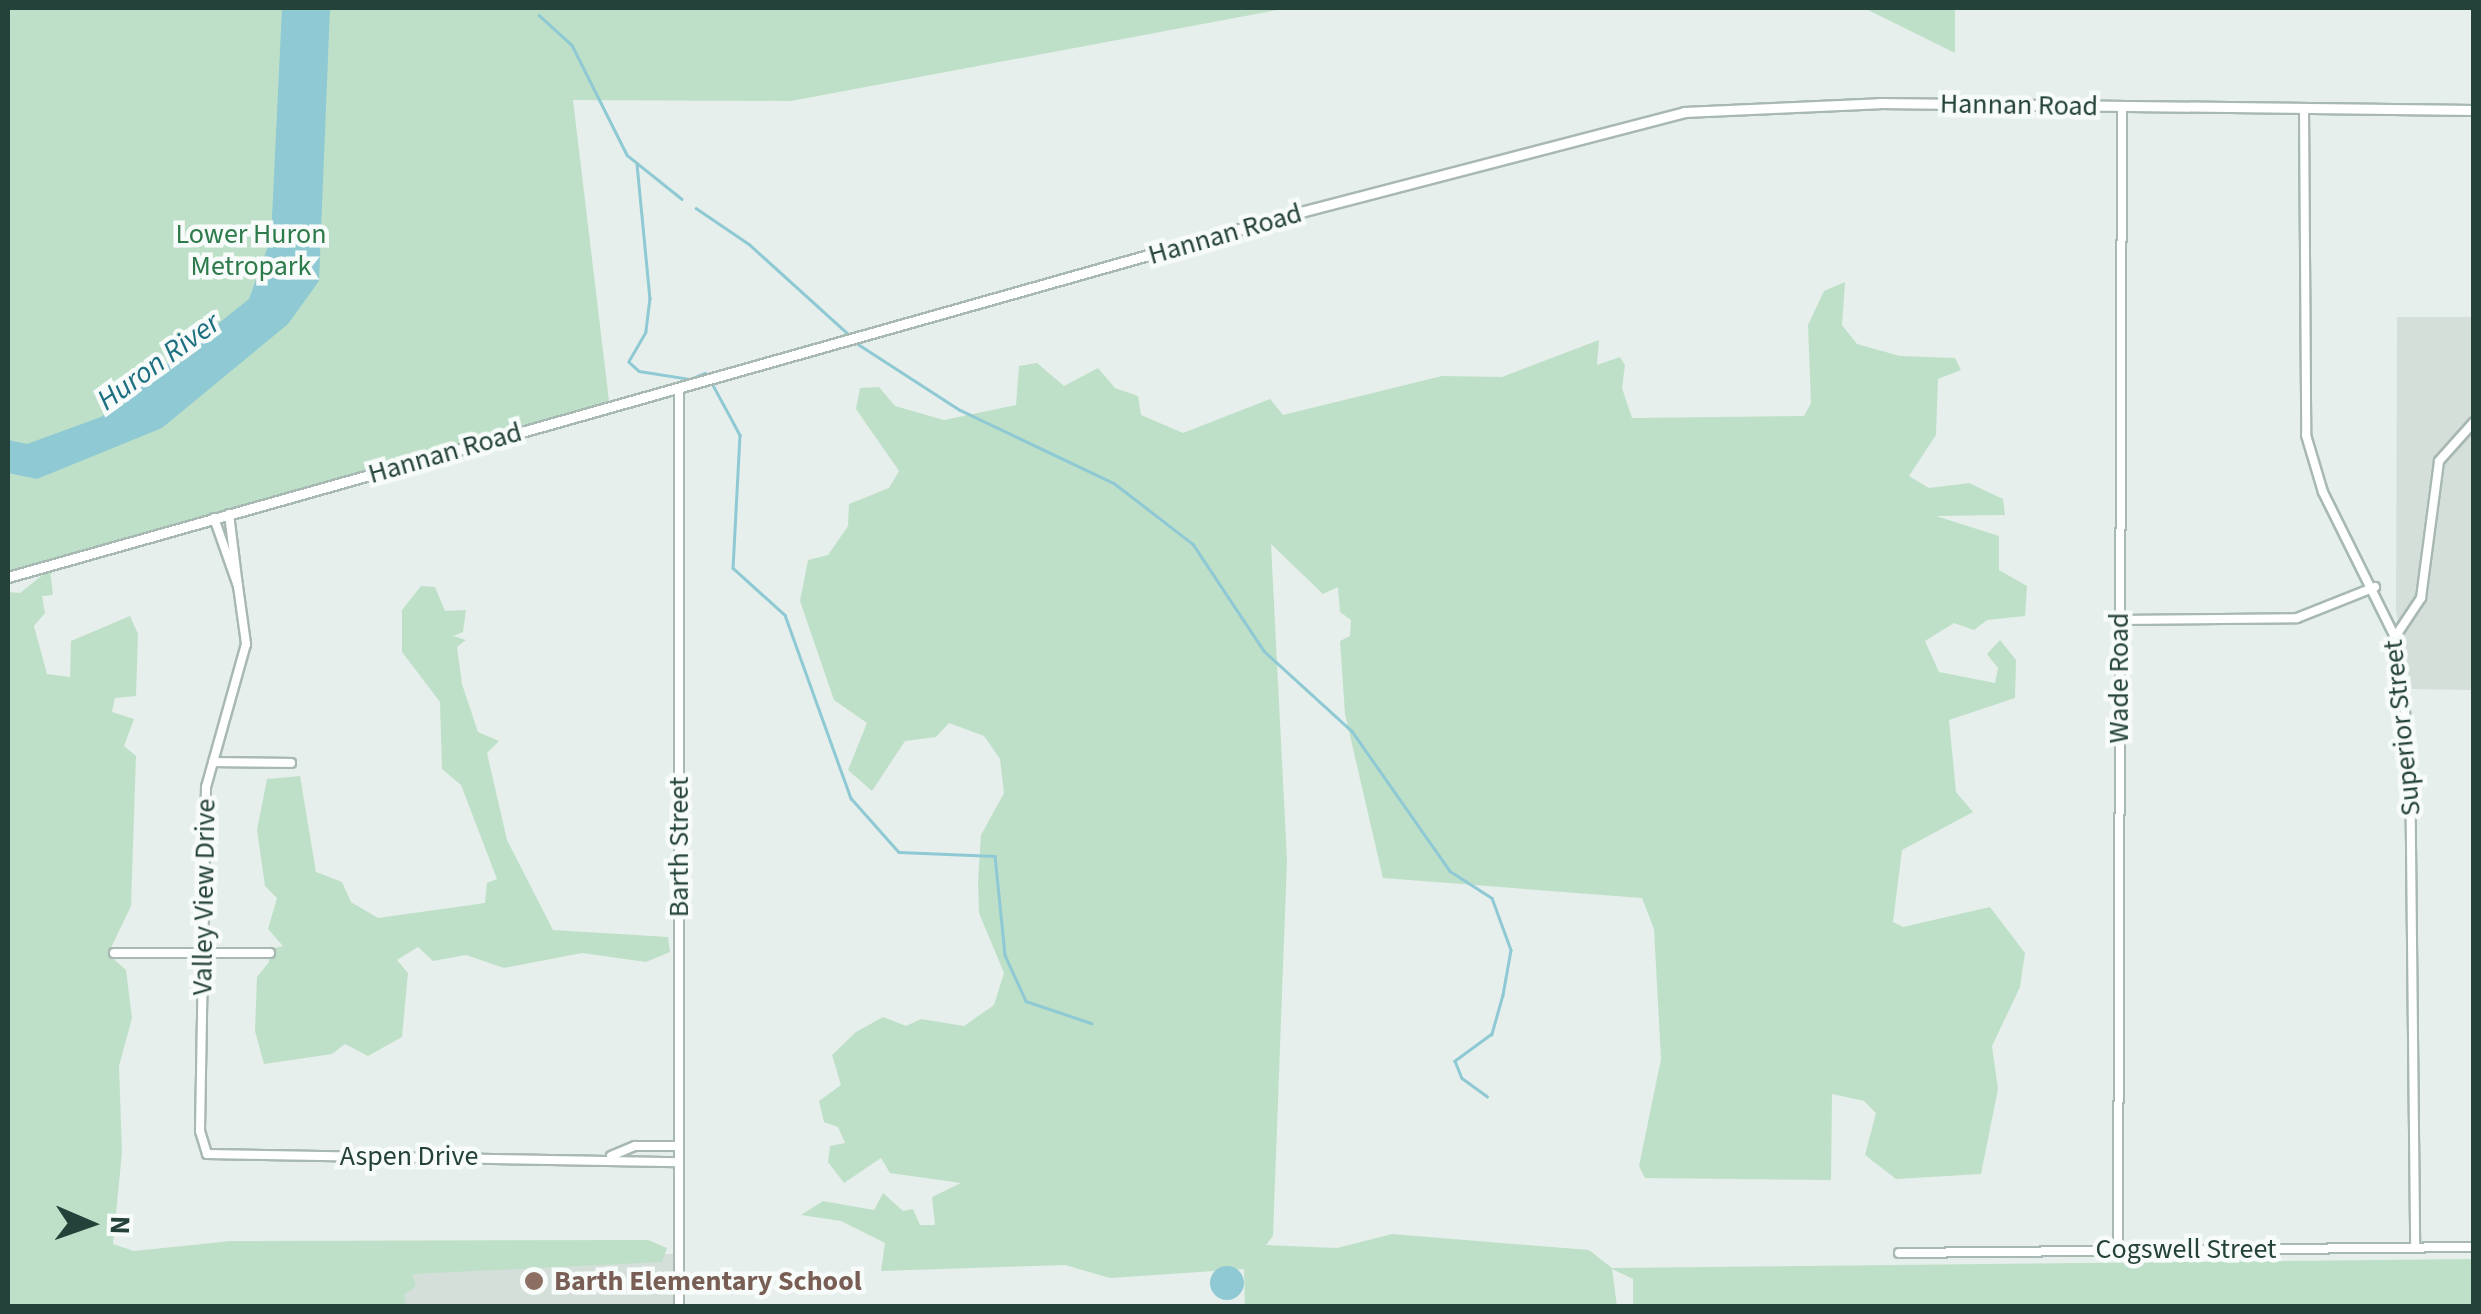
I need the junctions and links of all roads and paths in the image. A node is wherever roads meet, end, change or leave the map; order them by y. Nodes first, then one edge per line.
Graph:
1 (2122, 107) junction
2 (2304, 109) junction
3 (2474, 110) edge
4 (679, 388) junction
5 (2474, 422) edge
6 (229, 514) junction
7 (214, 518) junction
8 (8, 577) edge
9 (238, 586) junction
10 (2375, 587) junction
11 (2119, 620) junction
12 (2395, 637) junction
13 (213, 762) junction
14 (290, 763) dead end
15 (270, 953) dead end
16 (114, 954) dead end
17 (203, 954) junction
18 (679, 1146) junction
19 (207, 1154) joint
20 (611, 1156) junction
21 (679, 1162) junction
22 (2415, 1247) junction
23 (2474, 1247) edge
24 (2118, 1249) junction
25 (1900, 1253) dead end
26 (679, 1306) edge

1 - 2 street, Hannan Road
1 - 4 street, Hannan Road
1 - 11 street, Wade Road
2 - 3 street, Hannan Road
2 - 10 street, Superior Street
4 - 6 street, Hannan Road
4 - 18 street, Barth Street
5 - 12 street
6 - 7 street, Hannan Road
6 - 9 street, Valley View Drive
7 - 8 street, Hannan Road
7 - 9 street, Valley View Drive
9 - 13 street, Valley View Drive
10 - 11 street
10 - 12 street, Superior Street
11 - 24 street, Wade Road
12 - 22 street, Superior Street
13 - 14 street
13 - 17 street, Valley View Drive
15 - 17 street
16 - 17 street
17 - 19 street, Valley View Drive
18 - 20 street, Aspen Drive
18 - 21 street, Barth Street
19 - 20 street, Aspen Drive
20 - 21 street, Aspen Drive
21 - 26 street, Barth Street
22 - 23 street, Cogswell Street
22 - 24 street, Cogswell Street
24 - 25 street, Cogswell Street

